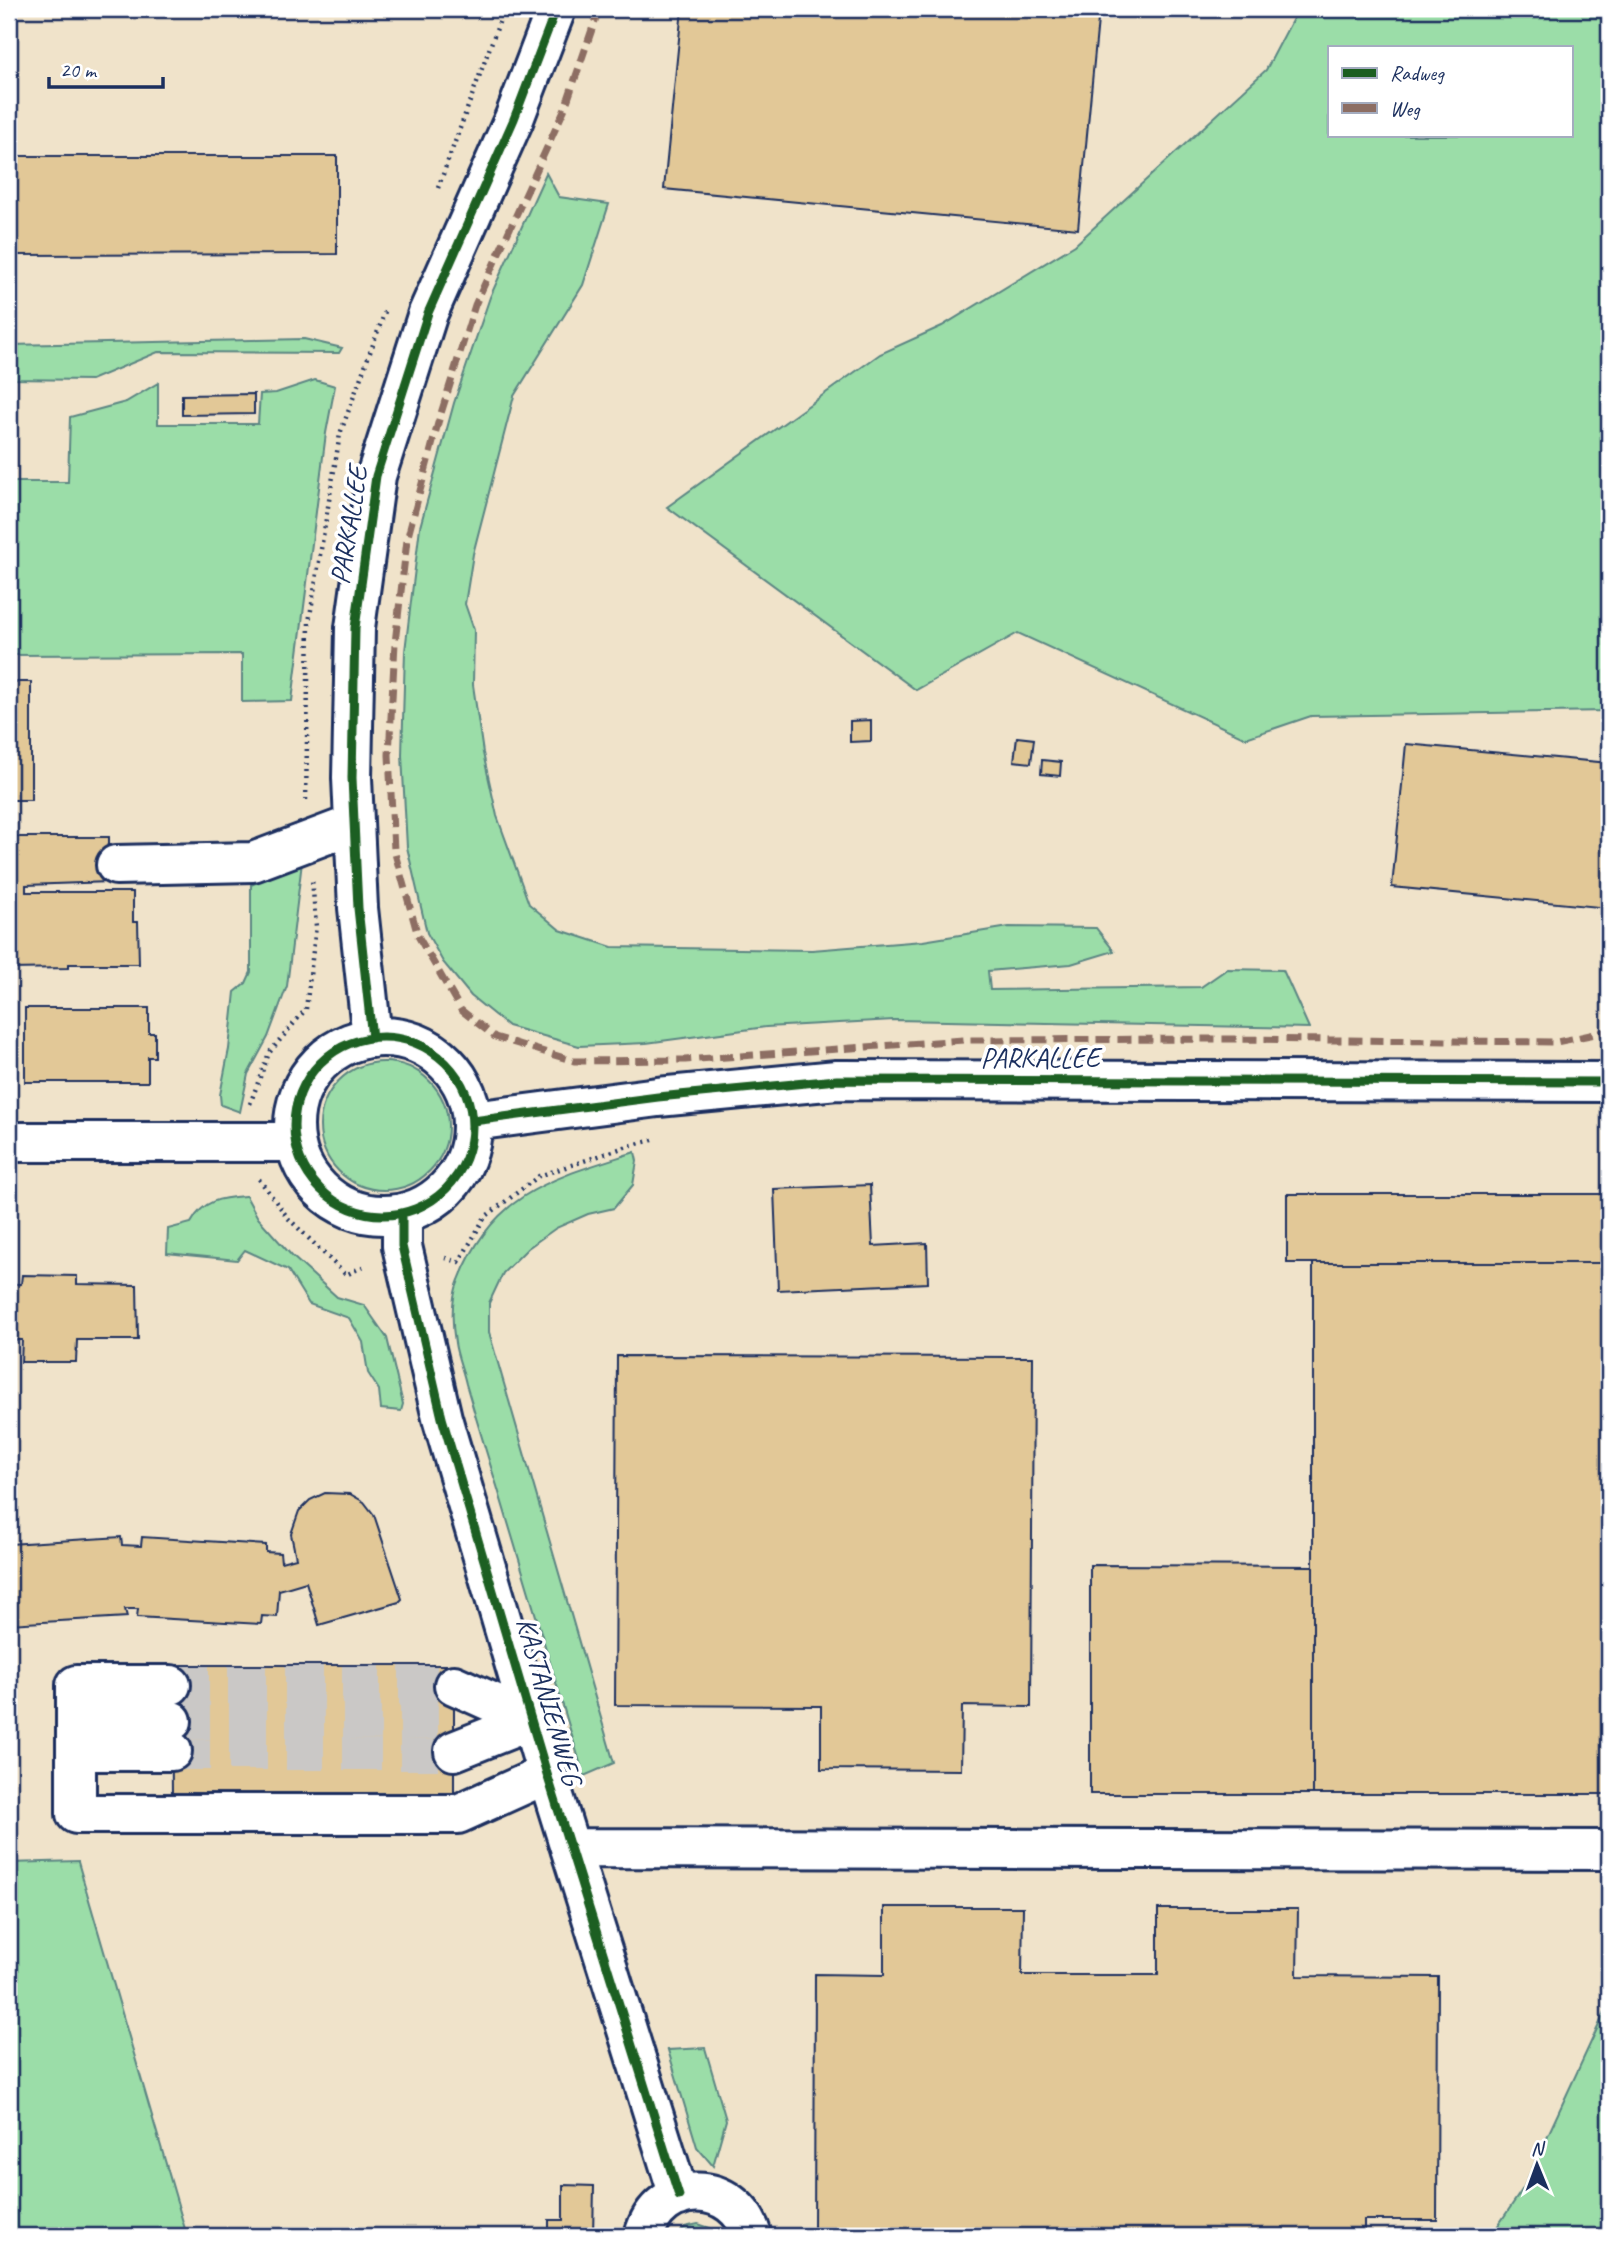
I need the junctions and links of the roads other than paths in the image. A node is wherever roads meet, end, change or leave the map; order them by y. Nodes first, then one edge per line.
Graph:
1 (556, 9) edge
2 (354, 824) junction
3 (116, 865) dead end
4 (372, 1038) junction
5 (1609, 1082) edge
6 (473, 1121) junction
7 (9, 1142) edge
8 (295, 1142) junction
9 (402, 1230) junction
10 (532, 1720) junction
11 (76, 1736) junction
12 (547, 1774) junction
13 (570, 1848) junction
14 (1609, 1850) edge
15 (679, 2196) junction
16 (644, 2236) edge
17 (752, 2236) edge

1 - 2 street, PARKALLEE
2 - 3 street
2 - 4 street, PARKALLEE
4 - 6 street
4 - 8 street
5 - 6 street, PARKALLEE
6 - 9 street
7 - 8 street
8 - 9 street
9 - 10 street, KASTANIENWEG
10 - 10 street
10 - 12 street, KASTANIENWEG
11 - 11 street
11 - 12 street
12 - 13 street, KASTANIENWEG
13 - 14 street
13 - 15 street, KASTANIENWEG
15 - 16 street
15 - 17 street

